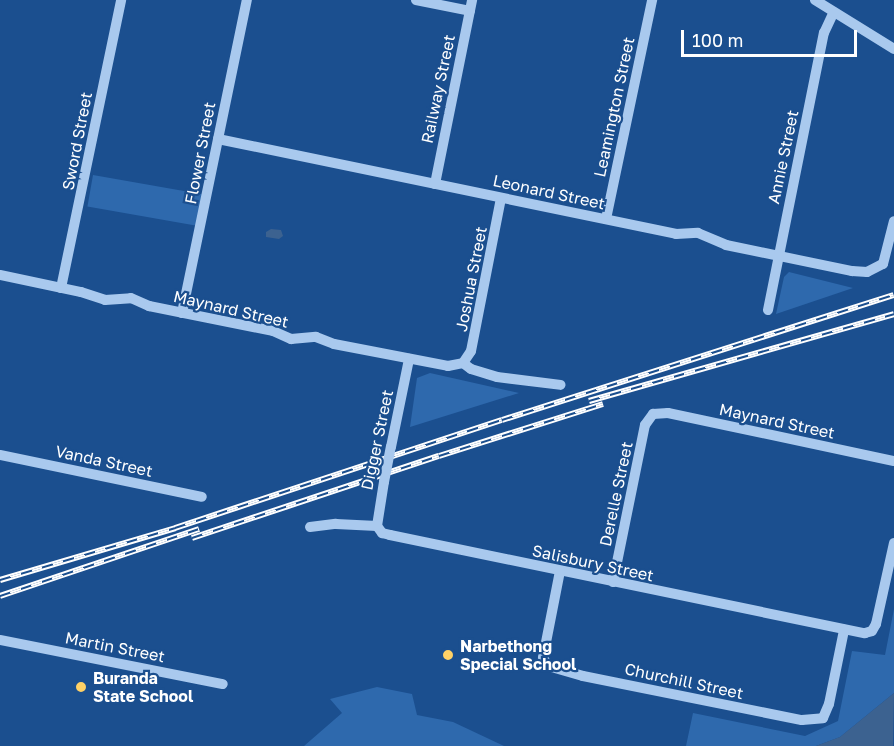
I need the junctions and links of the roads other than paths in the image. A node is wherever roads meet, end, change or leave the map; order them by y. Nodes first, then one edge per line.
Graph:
1 (122, 0) edge
2 (247, 0) edge
3 (416, 0) edge
4 (652, 0) edge
5 (815, 0) edge
6 (471, 6) edge
7 (834, 12) junction
8 (894, 49) edge
9 (218, 139) junction
10 (435, 184) junction
11 (501, 198) junction
12 (606, 219) junction
13 (894, 221) edge
14 (778, 255) junction
15 (0, 275) edge
16 (61, 288) junction
17 (768, 310) dead end
18 (182, 313) junction
19 (409, 359) junction
20 (463, 363) junction
21 (561, 386) dead end
22 (653, 414) joint
23 (0, 455) edge
24 (894, 461) edge
25 (202, 497) dead end
26 (310, 526) dead end
27 (377, 526) junction
28 (894, 543) edge
29 (560, 571) junction
30 (613, 582) junction
31 (844, 630) junction
32 (0, 640) edge
33 (224, 684) dead end

1 - 16 street, Sword Street
2 - 9 street, Flower Street
3 - 6 street
4 - 12 street, Leamington Street
5 - 7 street
6 - 10 street, Railway Street
7 - 8 street
7 - 14 street, Annie Street
9 - 10 street, Leonard Street
9 - 18 street, Flower Street
10 - 11 street, Leonard Street
11 - 12 street, Leonard Street
11 - 20 street, Joshua Street
12 - 14 street, Leonard Street
13 - 14 street, Leonard Street
14 - 17 street, Annie Street
15 - 16 street, Maynard Street
16 - 18 street, Maynard Street
18 - 19 street, Maynard Street
19 - 20 street, Maynard Street
19 - 27 street, Digger Street, bridge
20 - 21 street, Maynard Street
22 - 24 street, Maynard Street
22 - 30 street, Derelle Street
23 - 25 street, Vanda Street
26 - 27 street, Salisbury Street
27 - 29 street, Salisbury Street
28 - 31 street, Salisbury Street
29 - 30 street, Salisbury Street
29 - 31 street, Churchill Street
30 - 31 street, Salisbury Street
32 - 33 street, Martin Street

